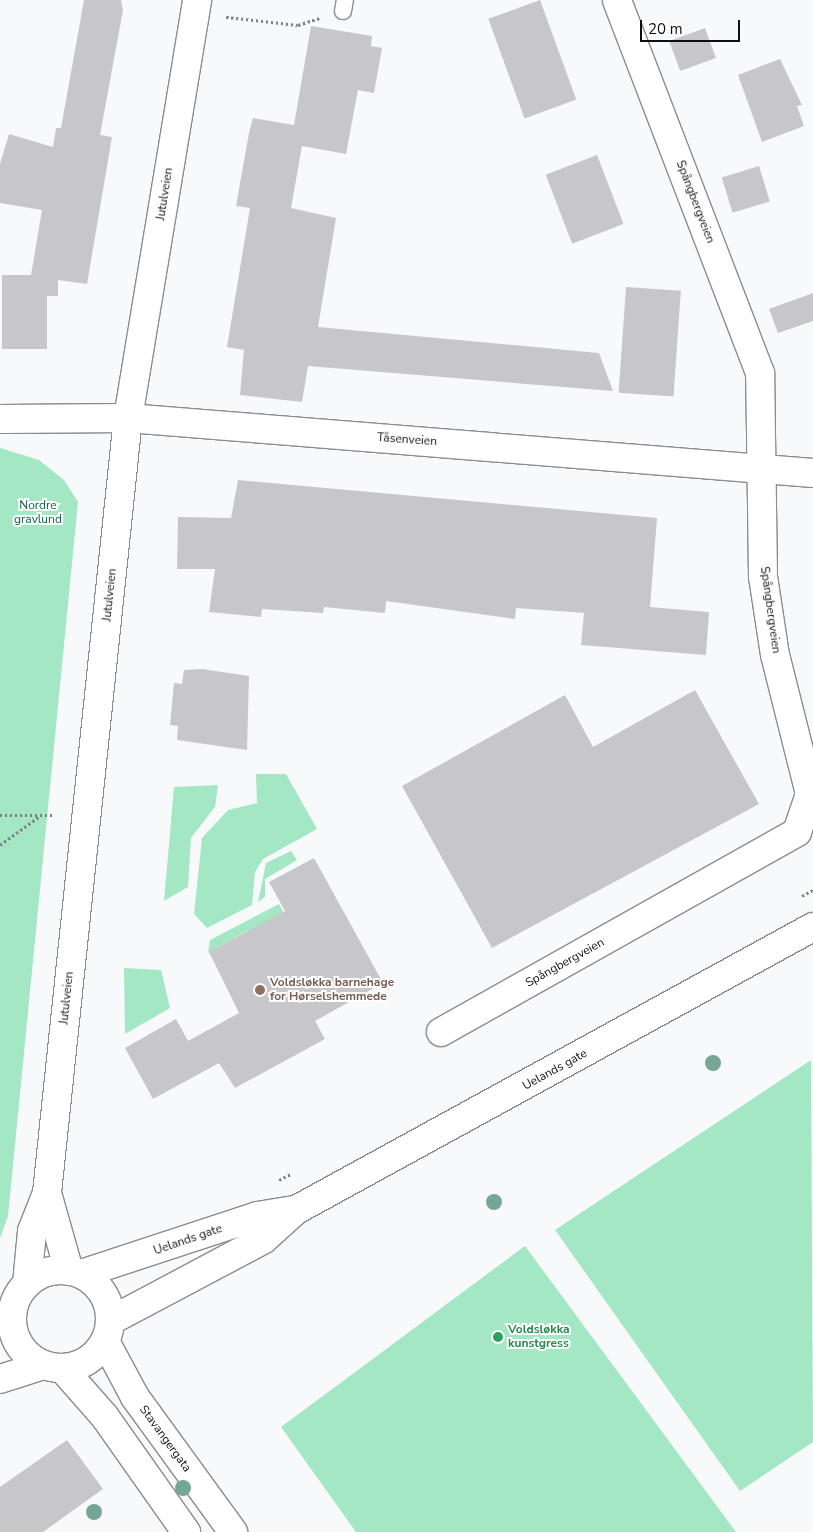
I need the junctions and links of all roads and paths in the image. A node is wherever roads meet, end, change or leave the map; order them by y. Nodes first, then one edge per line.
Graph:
1 (617, 0) edge
2 (344, 6) edge
3 (196, 7) edge
4 (128, 418) junction
5 (0, 419) edge
6 (763, 468) junction
7 (813, 473) edge
8 (0, 815) edge
9 (54, 815) dead end
10 (41, 816) junction
11 (0, 844) edge
12 (813, 927) edge
13 (441, 1032) dead end
14 (47, 1193) junction
15 (296, 1210) junction
16 (75, 1272) junction
17 (14, 1298) edge
18 (108, 1331) junction
19 (53, 1367) junction
20 (0, 1379) edge
21 (186, 1532) edge
22 (232, 1532) edge

1 - 6 street, Spångbergveien
2 - 3 path
3 - 4 street, Jutulveien
4 - 5 street, Tåsenveien
4 - 6 street, Tåsenveien
4 - 14 street, Jutulveien
6 - 7 street, Tåsenveien
6 - 13 street, Spångbergveien
8 - 10 path
9 - 10 path
10 - 11 path
12 - 15 street, Uelands gate
14 - 16 street, Jutulveien
14 - 17 street, Jutulveien
15 - 16 street, Uelands gate
15 - 18 street, Uelands gate
16 - 17 street, Uelands gate
16 - 18 street
17 - 19 street
18 - 19 street, Uelands gate
18 - 22 street, Stavangergata
19 - 20 street, Uelands gate
19 - 21 street

